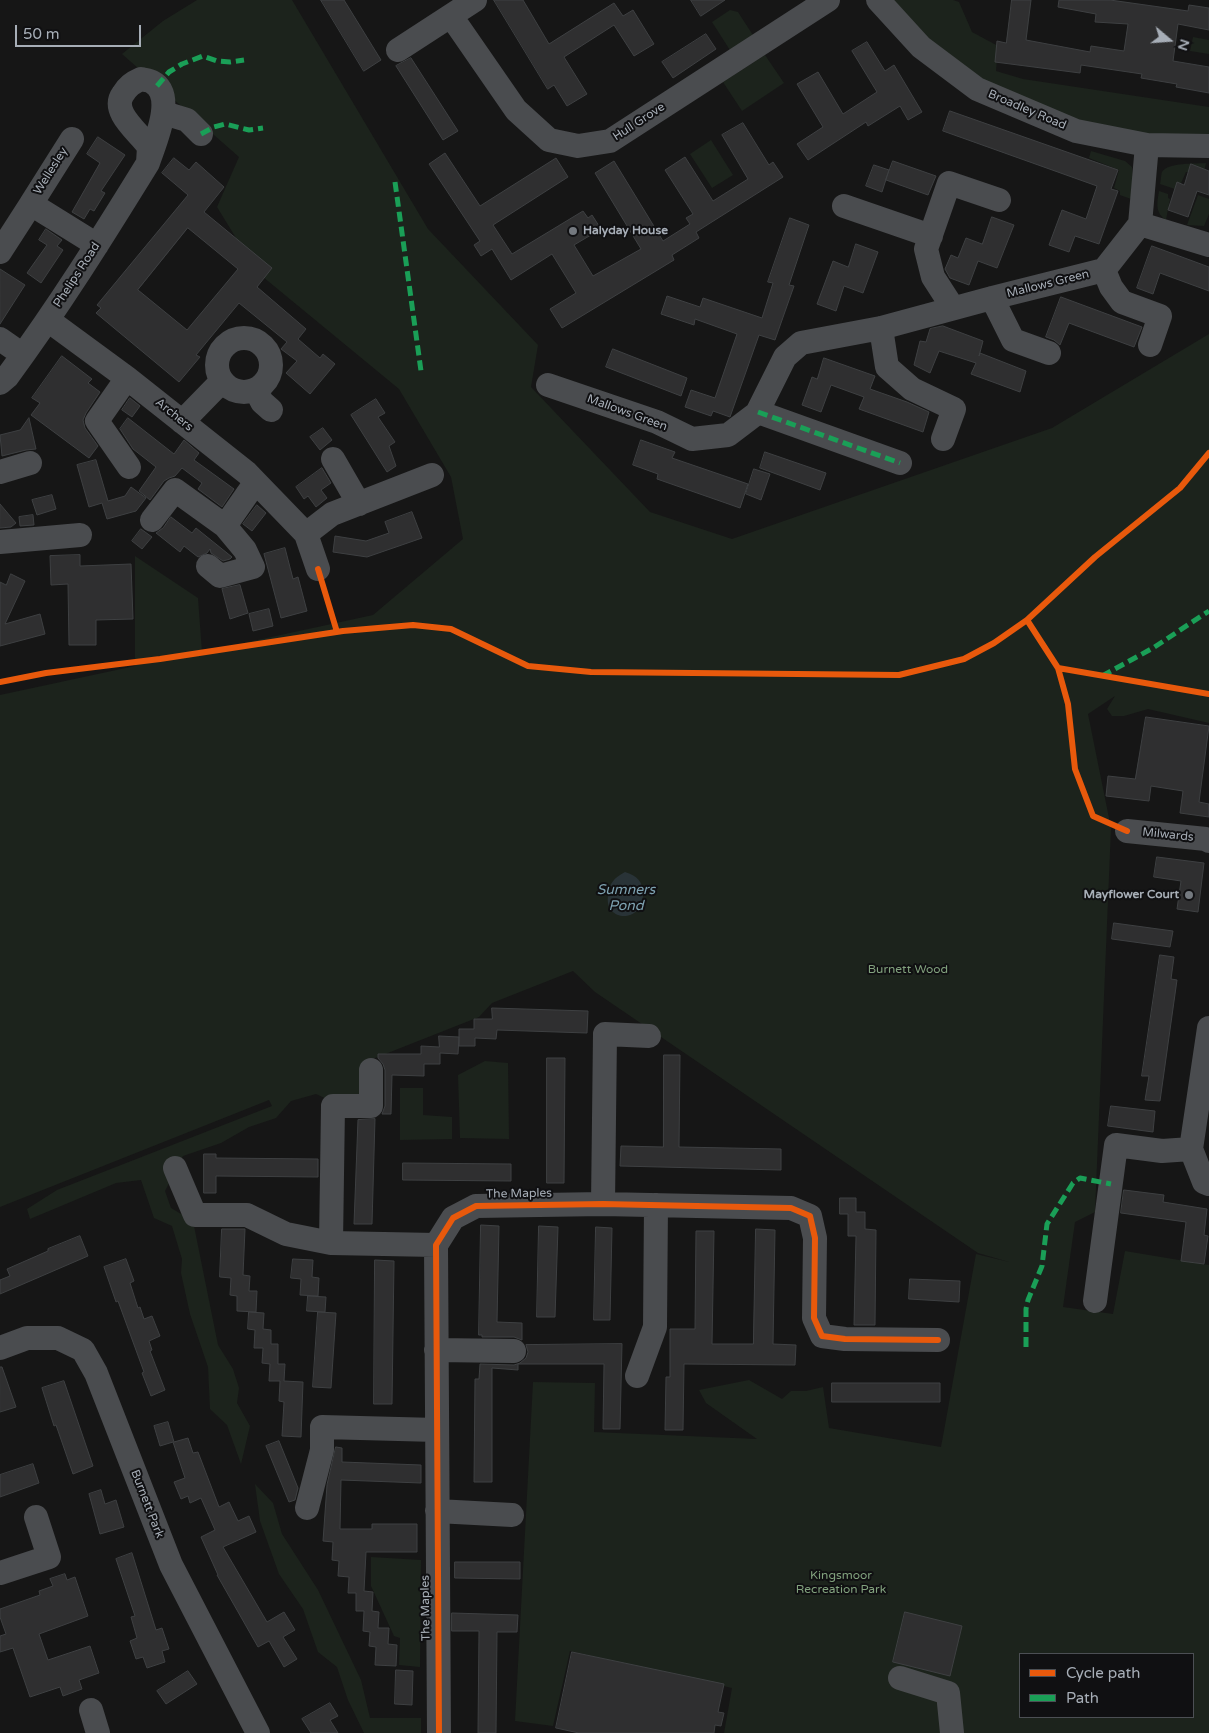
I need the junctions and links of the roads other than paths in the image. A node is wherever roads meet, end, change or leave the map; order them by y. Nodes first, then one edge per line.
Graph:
1 (474, 0) edge
2 (828, 0) edge
3 (878, 0) edge
4 (451, 16) junction
5 (398, 50) dead end
6 (164, 113) junction
7 (201, 134) dead end
8 (72, 139) dead end
9 (1148, 145) junction
10 (1209, 146) edge
11 (148, 163) junction
12 (999, 200) dead end
13 (31, 204) junction
14 (844, 206) dead end
15 (1140, 224) junction
16 (931, 236) junction
17 (97, 245) junction
18 (1209, 245) edge
19 (0, 252) edge
20 (1104, 270) junction
21 (992, 298) junction
22 (953, 308) junction
23 (48, 320) junction
24 (881, 328) junction
25 (0, 339) edge
26 (1150, 345) dead end
27 (1049, 353) dead end
28 (23, 355) junction
29 (127, 378) junction
30 (222, 382) junction
31 (0, 383) edge
32 (548, 385) dead end
33 (256, 390) junction
34 (271, 410) dead end
35 (758, 412) junction
36 (182, 422) junction
37 (943, 439) dead end
38 (333, 459) dead end
39 (30, 463) dead end
40 (900, 463) dead end
41 (128, 467) dead end
42 (0, 472) edge
43 (432, 475) dead end
44 (256, 483) junction
45 (359, 504) junction
46 (152, 520) dead end
47 (225, 526) junction
48 (80, 534) dead end
49 (306, 534) junction
50 (0, 542) edge
51 (208, 566) dead end
52 (318, 569) dead end
53 (1127, 831) dead end
54 (1209, 841) edge
55 (1209, 1028) edge
56 (649, 1036) dead end
57 (371, 1070) dead end
58 (1191, 1150) junction
59 (175, 1168) dead end
60 (1209, 1184) edge
61 (604, 1204) junction
62 (656, 1206) junction
63 (331, 1243) junction
64 (436, 1246) junction
65 (1094, 1301) dead end
66 (938, 1340) dead end
67 (0, 1348) edge
68 (436, 1350) junction
69 (514, 1351) dead end
70 (638, 1376) dead end
71 (437, 1430) junction
72 (307, 1508) dead end
73 (437, 1511) junction
74 (512, 1515) dead end
75 (36, 1517) dead end
76 (0, 1573) edge
77 (900, 1678) dead end
78 (91, 1710) dead end
79 (98, 1733) edge
80 (258, 1733) edge
81 (439, 1733) edge
82 (952, 1733) edge

1 - 4 street
2 - 4 street, Hull Grove
3 - 9 street, Broadley Road
4 - 5 street
6 - 7 street
6 - 11 street, Phelips Road
6 - 11 street
8 - 13 street, Wellesley
9 - 10 street, Broadley Road
9 - 15 street
11 - 17 street, Phelips Road
12 - 16 street
13 - 17 street, Wellesley
13 - 19 street, Wellesley
14 - 16 street
15 - 18 street
15 - 20 street, Mallows Green
16 - 22 street
17 - 23 street, Phelips Road
20 - 21 street, Mallows Green
20 - 26 street, Mallows Green
21 - 22 street, Mallows Green
21 - 27 street, Mallows Green
22 - 24 street, Mallows Green
23 - 28 street, Phelips Road
23 - 29 street, Archers
24 - 35 street, Mallows Green
24 - 37 street
25 - 28 street
28 - 31 street, Phelips Road
29 - 36 street, Archers
29 - 41 street
30 - 33 street
30 - 33 street
30 - 36 street
32 - 35 street, Mallows Green
33 - 34 street
35 - 40 street
36 - 44 street, Archers
38 - 45 street
39 - 42 street
43 - 45 street
44 - 47 street
44 - 49 street, Archers
45 - 49 street
46 - 47 street
47 - 51 street
48 - 50 street
49 - 52 street
53 - 54 street, Milwards
55 - 58 street
56 - 61 street
57 - 63 street
58 - 60 street
58 - 65 street
59 - 63 street
61 - 62 street, The Maples
61 - 64 street, The Maples
62 - 66 street, The Maples
62 - 70 street
63 - 64 street
64 - 68 street, The Maples
67 - 80 street, Burnett Park
68 - 69 street
68 - 71 street, The Maples
71 - 72 street
71 - 73 street, The Maples
73 - 74 street
73 - 81 street, The Maples
75 - 76 street
77 - 82 street
78 - 79 street

